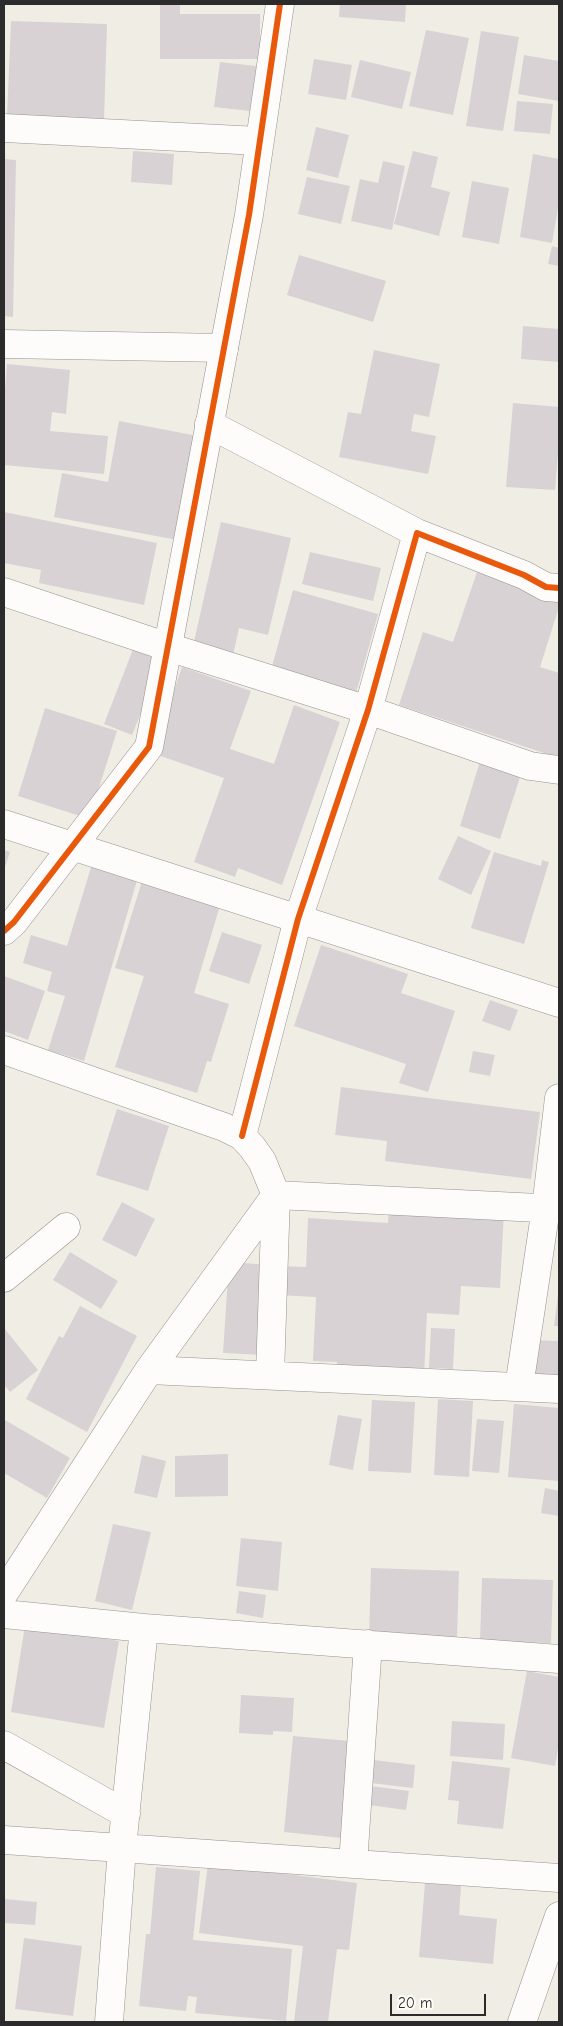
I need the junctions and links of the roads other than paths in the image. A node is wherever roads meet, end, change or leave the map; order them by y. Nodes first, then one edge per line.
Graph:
1 (280, 4) edge
2 (4, 128) edge
3 (260, 141) junction
4 (4, 344) edge
5 (224, 348) junction
6 (209, 424) junction
7 (417, 533) junction
8 (559, 588) edge
9 (4, 592) edge
10 (168, 647) junction
11 (368, 710) junction
12 (559, 770) edge
13 (4, 824) edge
14 (72, 847) junction
15 (298, 919) junction
16 (4, 931) edge
17 (559, 1003) edge
18 (4, 1050) edge
19 (559, 1098) edge
20 (242, 1136) junction
21 (276, 1195) junction
22 (553, 1209) edge
23 (66, 1227) dead end
24 (4, 1278) edge
25 (149, 1370) junction
26 (270, 1375) junction
27 (519, 1387) junction
28 (559, 1389) edge
29 (4, 1593) edge
30 (4, 1614) edge
31 (144, 1628) junction
32 (368, 1644) junction
33 (559, 1659) edge
34 (4, 1745) edge
35 (126, 1814) junction
36 (4, 1840) edge
37 (122, 1848) junction
38 (353, 1864) junction
39 (559, 1878) edge
40 (559, 1916) edge
41 (109, 2022) edge
42 (522, 2022) edge

1 - 3 street
2 - 3 street
3 - 5 street
4 - 5 street
5 - 6 street
6 - 7 street
6 - 10 street
7 - 8 street
7 - 11 street
9 - 10 street
10 - 11 street
10 - 14 street
11 - 12 street
11 - 15 street
13 - 14 street
14 - 15 street
14 - 16 street
15 - 17 street
15 - 20 street
18 - 20 street
19 - 22 street
20 - 21 street
21 - 22 street
21 - 25 street
21 - 26 street
22 - 27 street
23 - 24 street
25 - 26 street
25 - 29 street
26 - 27 street
27 - 28 street
30 - 31 street
31 - 32 street
31 - 35 street
32 - 33 street
32 - 38 street
34 - 35 street
35 - 37 street
36 - 37 street
37 - 38 street
37 - 41 street
38 - 39 street
40 - 42 street

